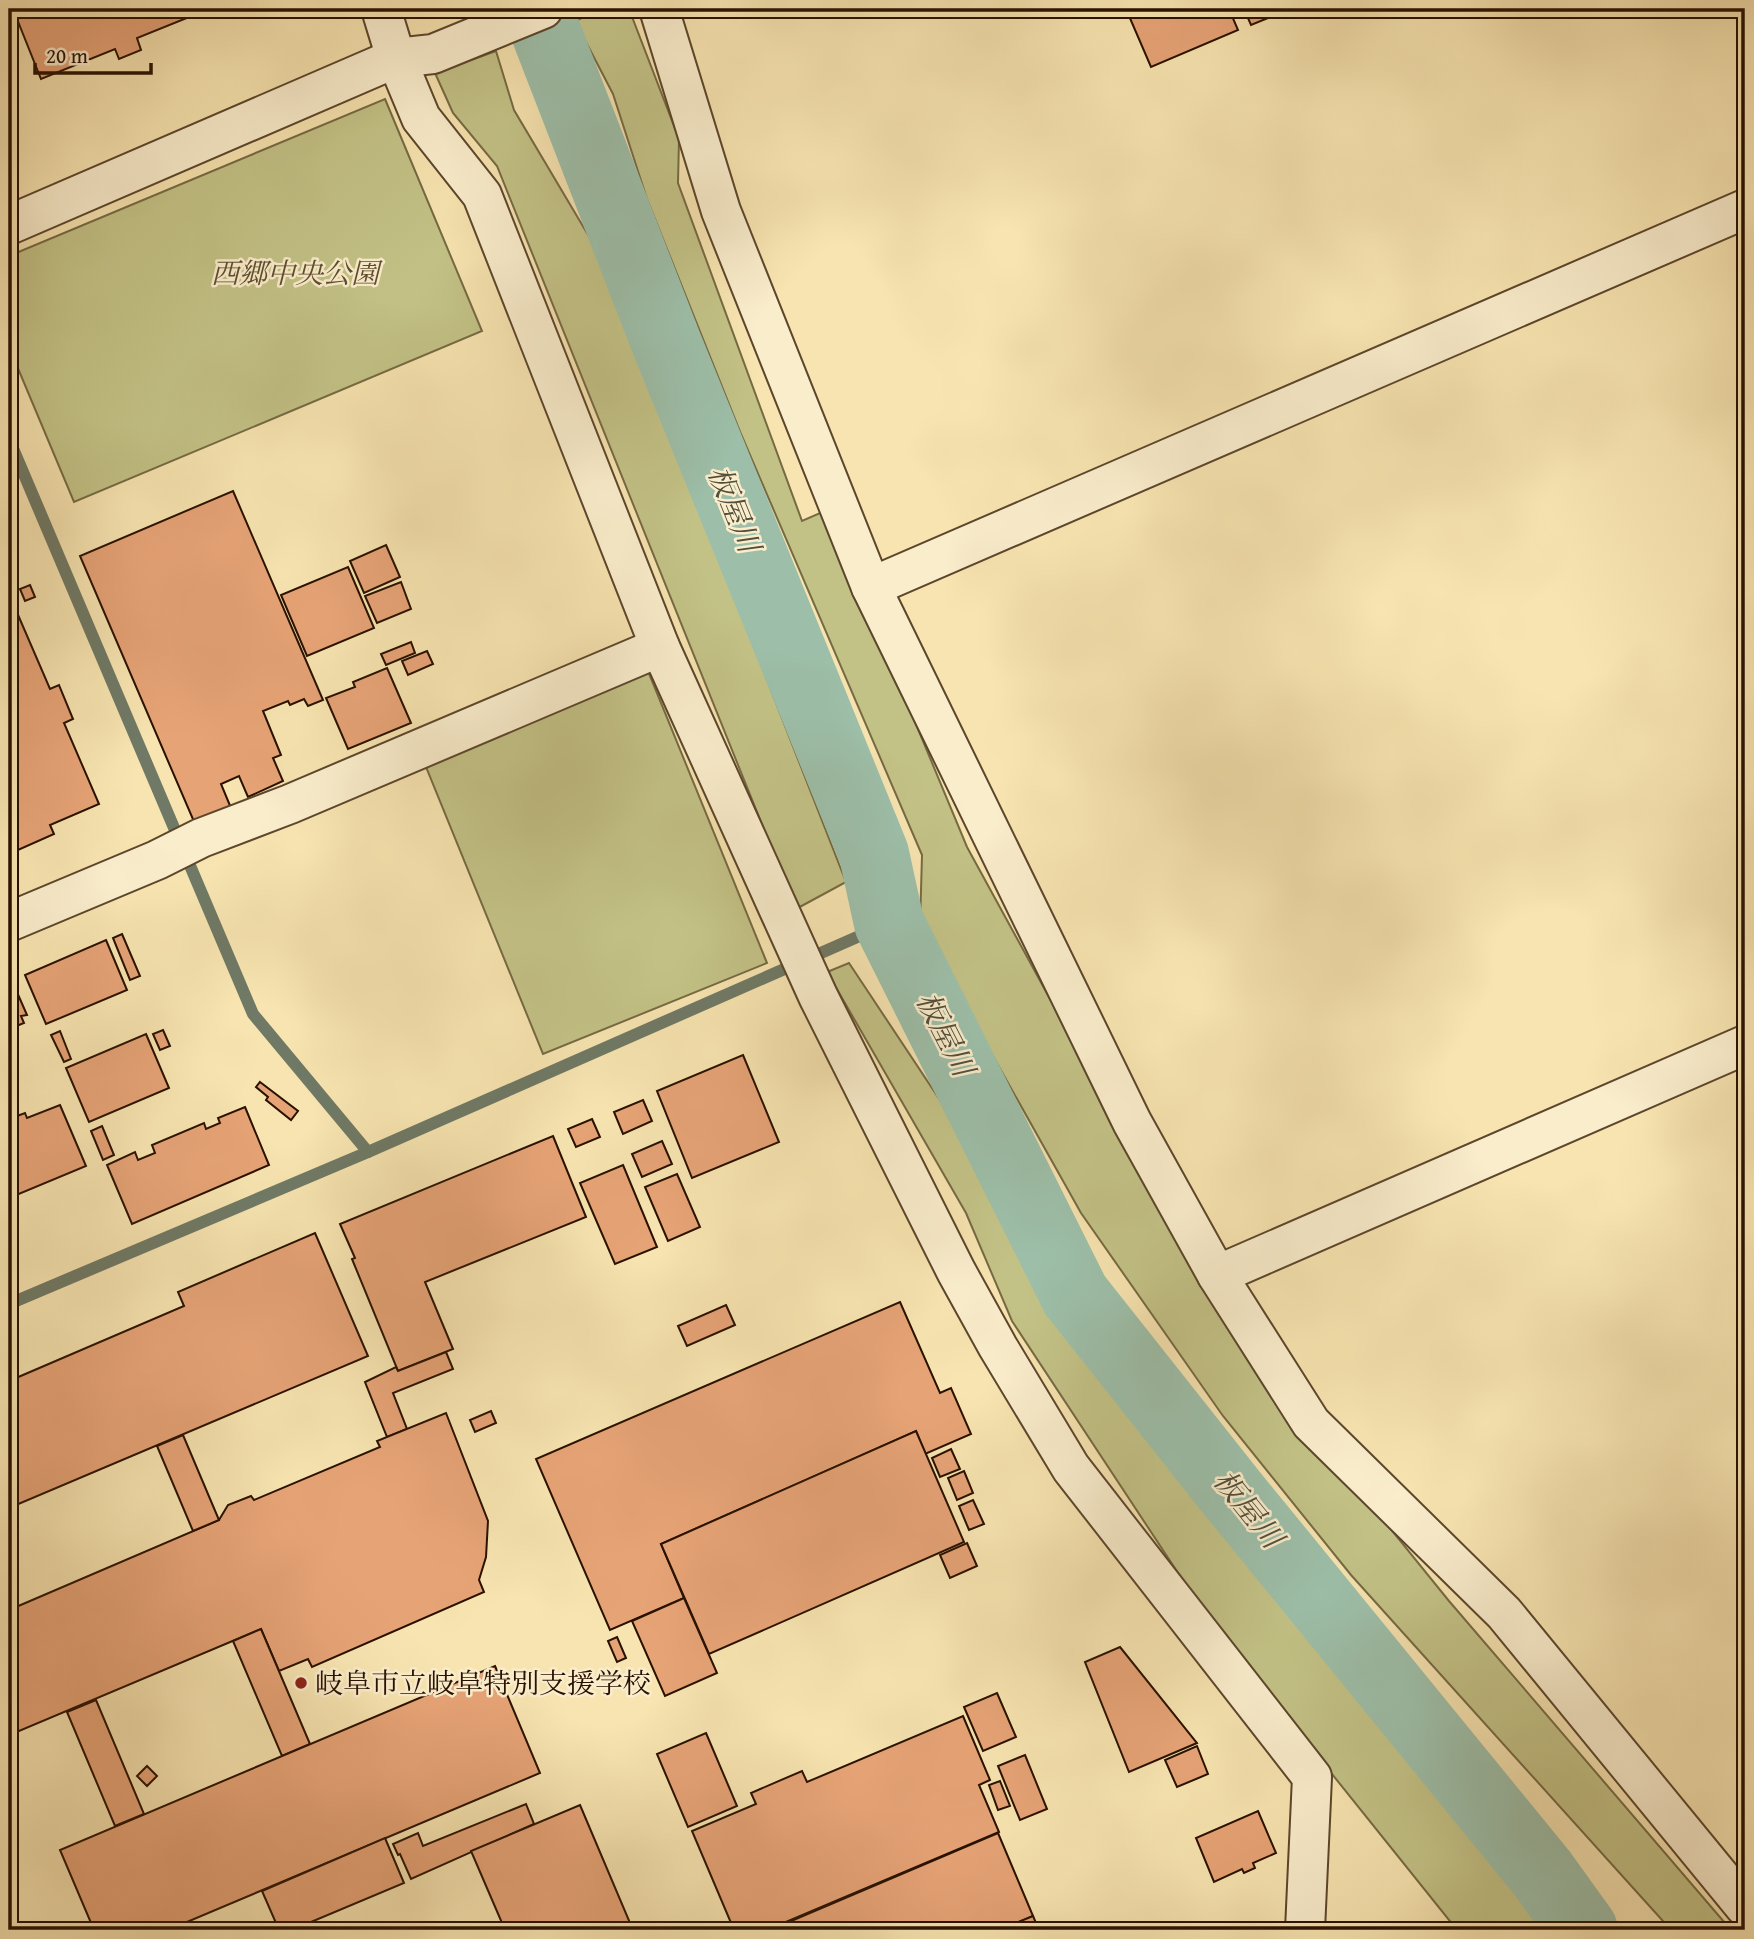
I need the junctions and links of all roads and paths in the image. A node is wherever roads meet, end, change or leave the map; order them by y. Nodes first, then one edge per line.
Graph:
1 (381, 9) edge
2 (543, 9) edge
3 (659, 9) edge
4 (415, 56) junction
5 (1745, 209) edge
6 (9, 225) edge
7 (871, 587) junction
8 (660, 647) junction
9 (9, 922) edge
10 (1745, 1045) edge
11 (1217, 1275) junction
12 (1745, 1907) edge
13 (1305, 1930) edge

1 - 4 street
2 - 4 street
3 - 7 street
4 - 6 street
4 - 8 street
5 - 7 street
7 - 11 street
8 - 9 street
8 - 13 street
10 - 11 street
11 - 12 street

